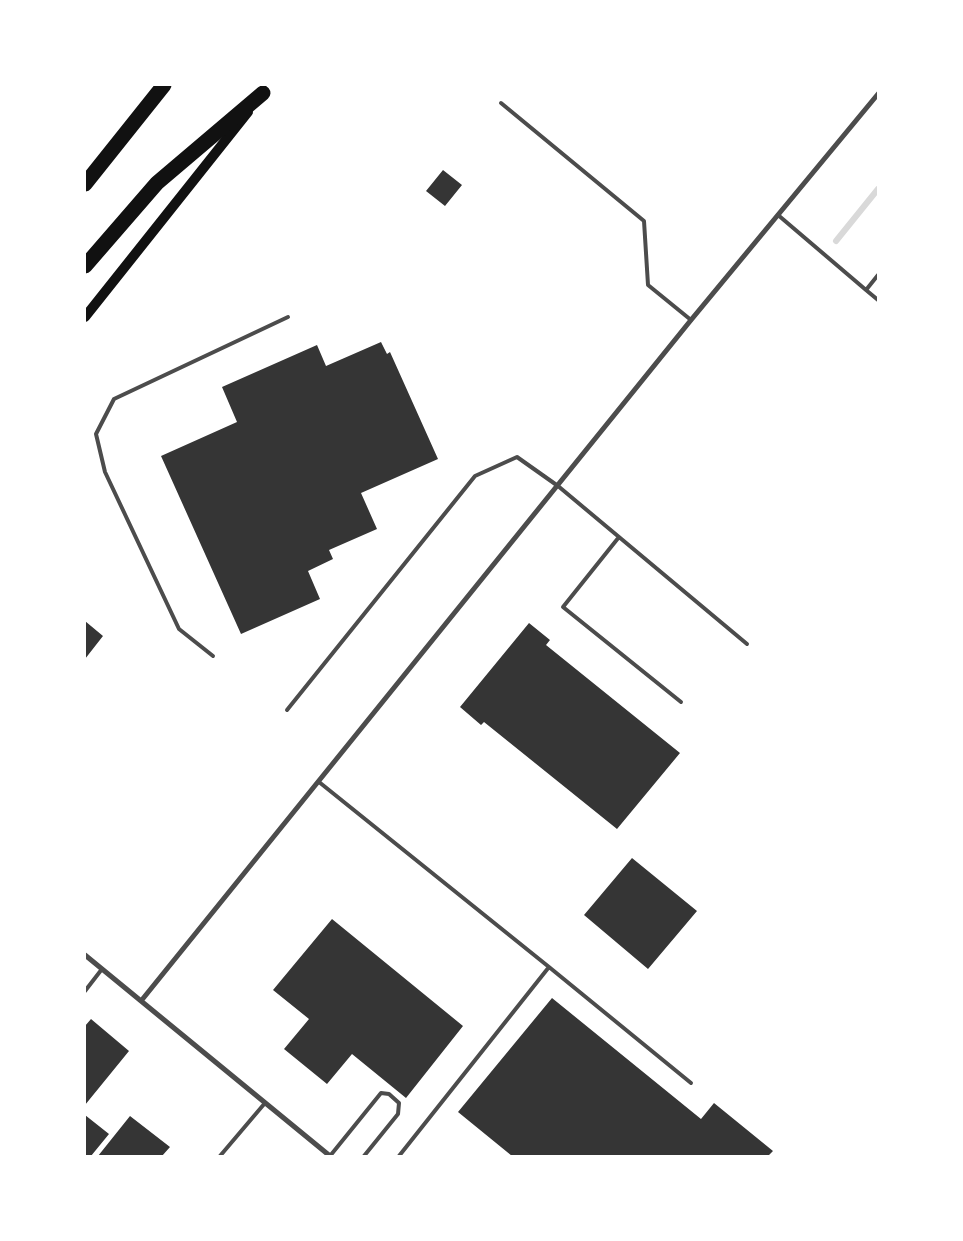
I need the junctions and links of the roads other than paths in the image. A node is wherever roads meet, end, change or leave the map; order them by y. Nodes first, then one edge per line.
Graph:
1 (164, 85) edge
2 (266, 89) edge
3 (878, 94) edge
4 (501, 103) dead end
5 (85, 184) edge
6 (778, 215) junction
7 (85, 266) edge
8 (878, 275) edge
9 (866, 290) junction
10 (878, 300) edge
11 (85, 316) edge
12 (288, 317) dead end
13 (691, 320) junction
14 (558, 486) junction
15 (619, 537) junction
16 (747, 644) dead end
17 (213, 656) dead end
18 (681, 702) dead end
19 (287, 710) dead end
20 (319, 782) junction
21 (85, 955) edge
22 (549, 967) junction
23 (102, 969) junction
24 (85, 991) edge
25 (141, 1001) junction
26 (691, 1083) dead end
27 (265, 1103) junction
28 (220, 1156) edge
29 (330, 1156) edge
30 (364, 1156) edge
31 (399, 1156) edge

1 - 5 highway
2 - 7 highway
2 - 11 main road
3 - 6 street
4 - 13 lane
6 - 9 lane
6 - 13 street
8 - 9 lane
9 - 10 lane
12 - 17 lane
13 - 14 street
14 - 15 lane
14 - 19 lane
14 - 20 street
15 - 16 lane
15 - 18 lane
20 - 22 lane
20 - 25 street
21 - 23 street
22 - 26 lane
22 - 31 lane
23 - 24 lane
23 - 25 street
25 - 27 street
27 - 28 lane
27 - 29 street
29 - 30 lane

